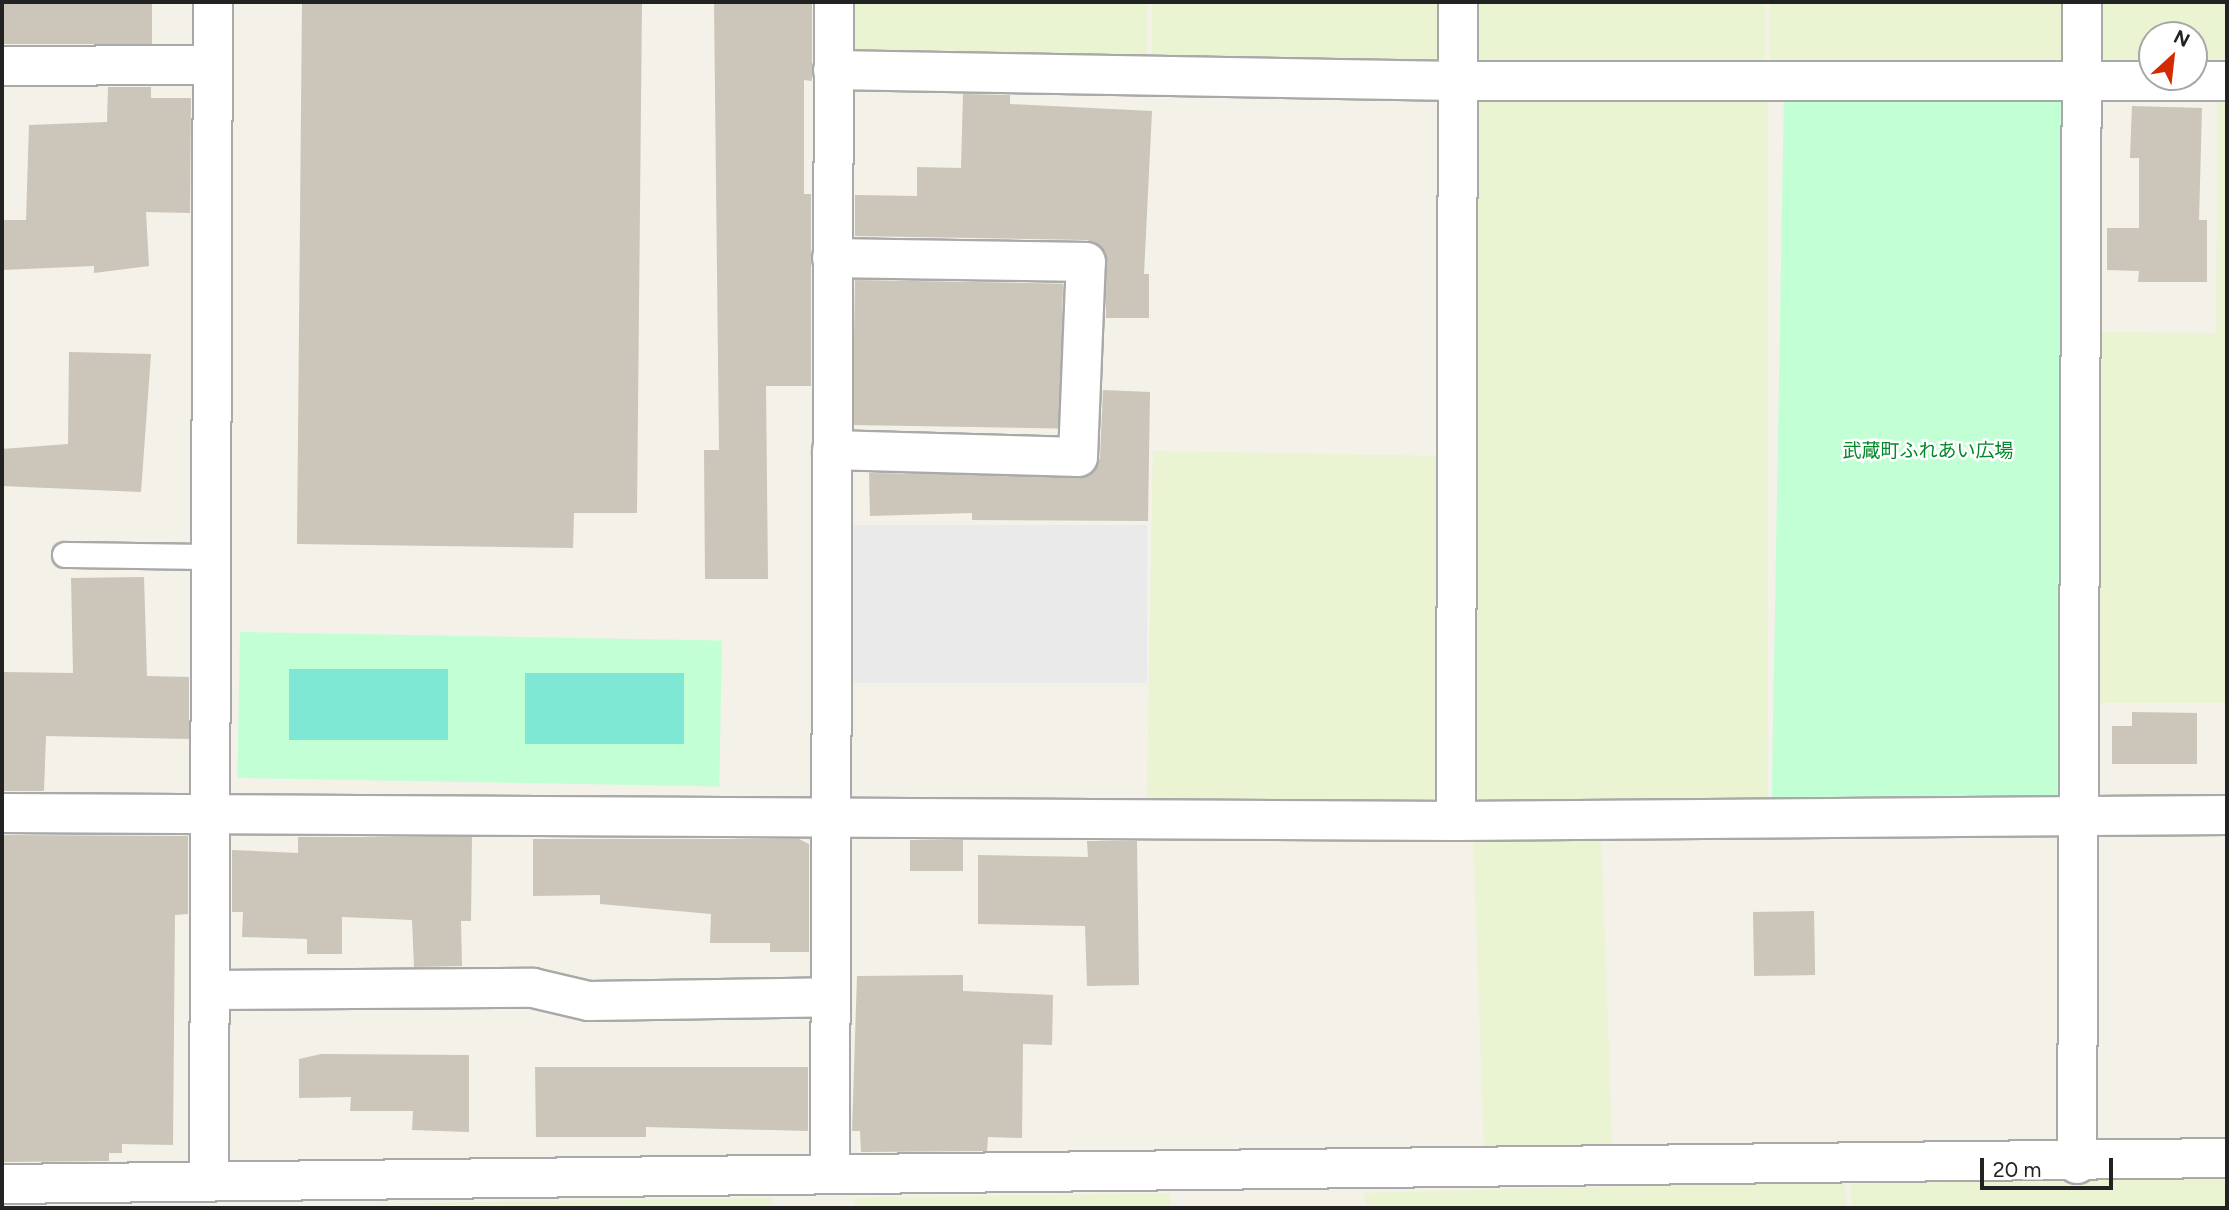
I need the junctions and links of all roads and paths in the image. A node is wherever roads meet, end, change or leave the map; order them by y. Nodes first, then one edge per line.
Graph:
1 (214, 2) edge
2 (834, 2) edge
3 (1458, 2) edge
4 (2082, 2) edge
5 (213, 65) junction
6 (2, 66) edge
7 (833, 70) junction
8 (1458, 81) junction
9 (2081, 81) junction
10 (2227, 81) edge
11 (832, 258) junction
12 (832, 450) junction
13 (65, 555) dead end
14 (211, 557) junction
15 (2, 813) edge
16 (210, 813) junction
17 (2078, 814) junction
18 (2227, 815) edge
19 (831, 816) junction
20 (1455, 821) junction
21 (212, 990) junction
22 (831, 997) junction
23 (2227, 1158) edge
24 (2077, 1164) junction
25 (830, 1173) junction
26 (209, 1181) junction
27 (2, 1184) edge

1 - 5 street
2 - 7 street
3 - 8 street
4 - 9 street
5 - 6 street
5 - 14 street
7 - 8 street
7 - 11 street
8 - 9 street
8 - 20 street
9 - 10 street
9 - 17 street
11 - 12 street
11 - 12 street
12 - 19 street
13 - 14 lane
14 - 16 street
15 - 16 street
16 - 19 street
16 - 21 street
17 - 18 street
17 - 20 street
17 - 24 street
19 - 20 street
19 - 22 street
21 - 22 street
21 - 26 street
22 - 25 street
23 - 24 street
24 - 25 street
25 - 26 street
26 - 27 street

